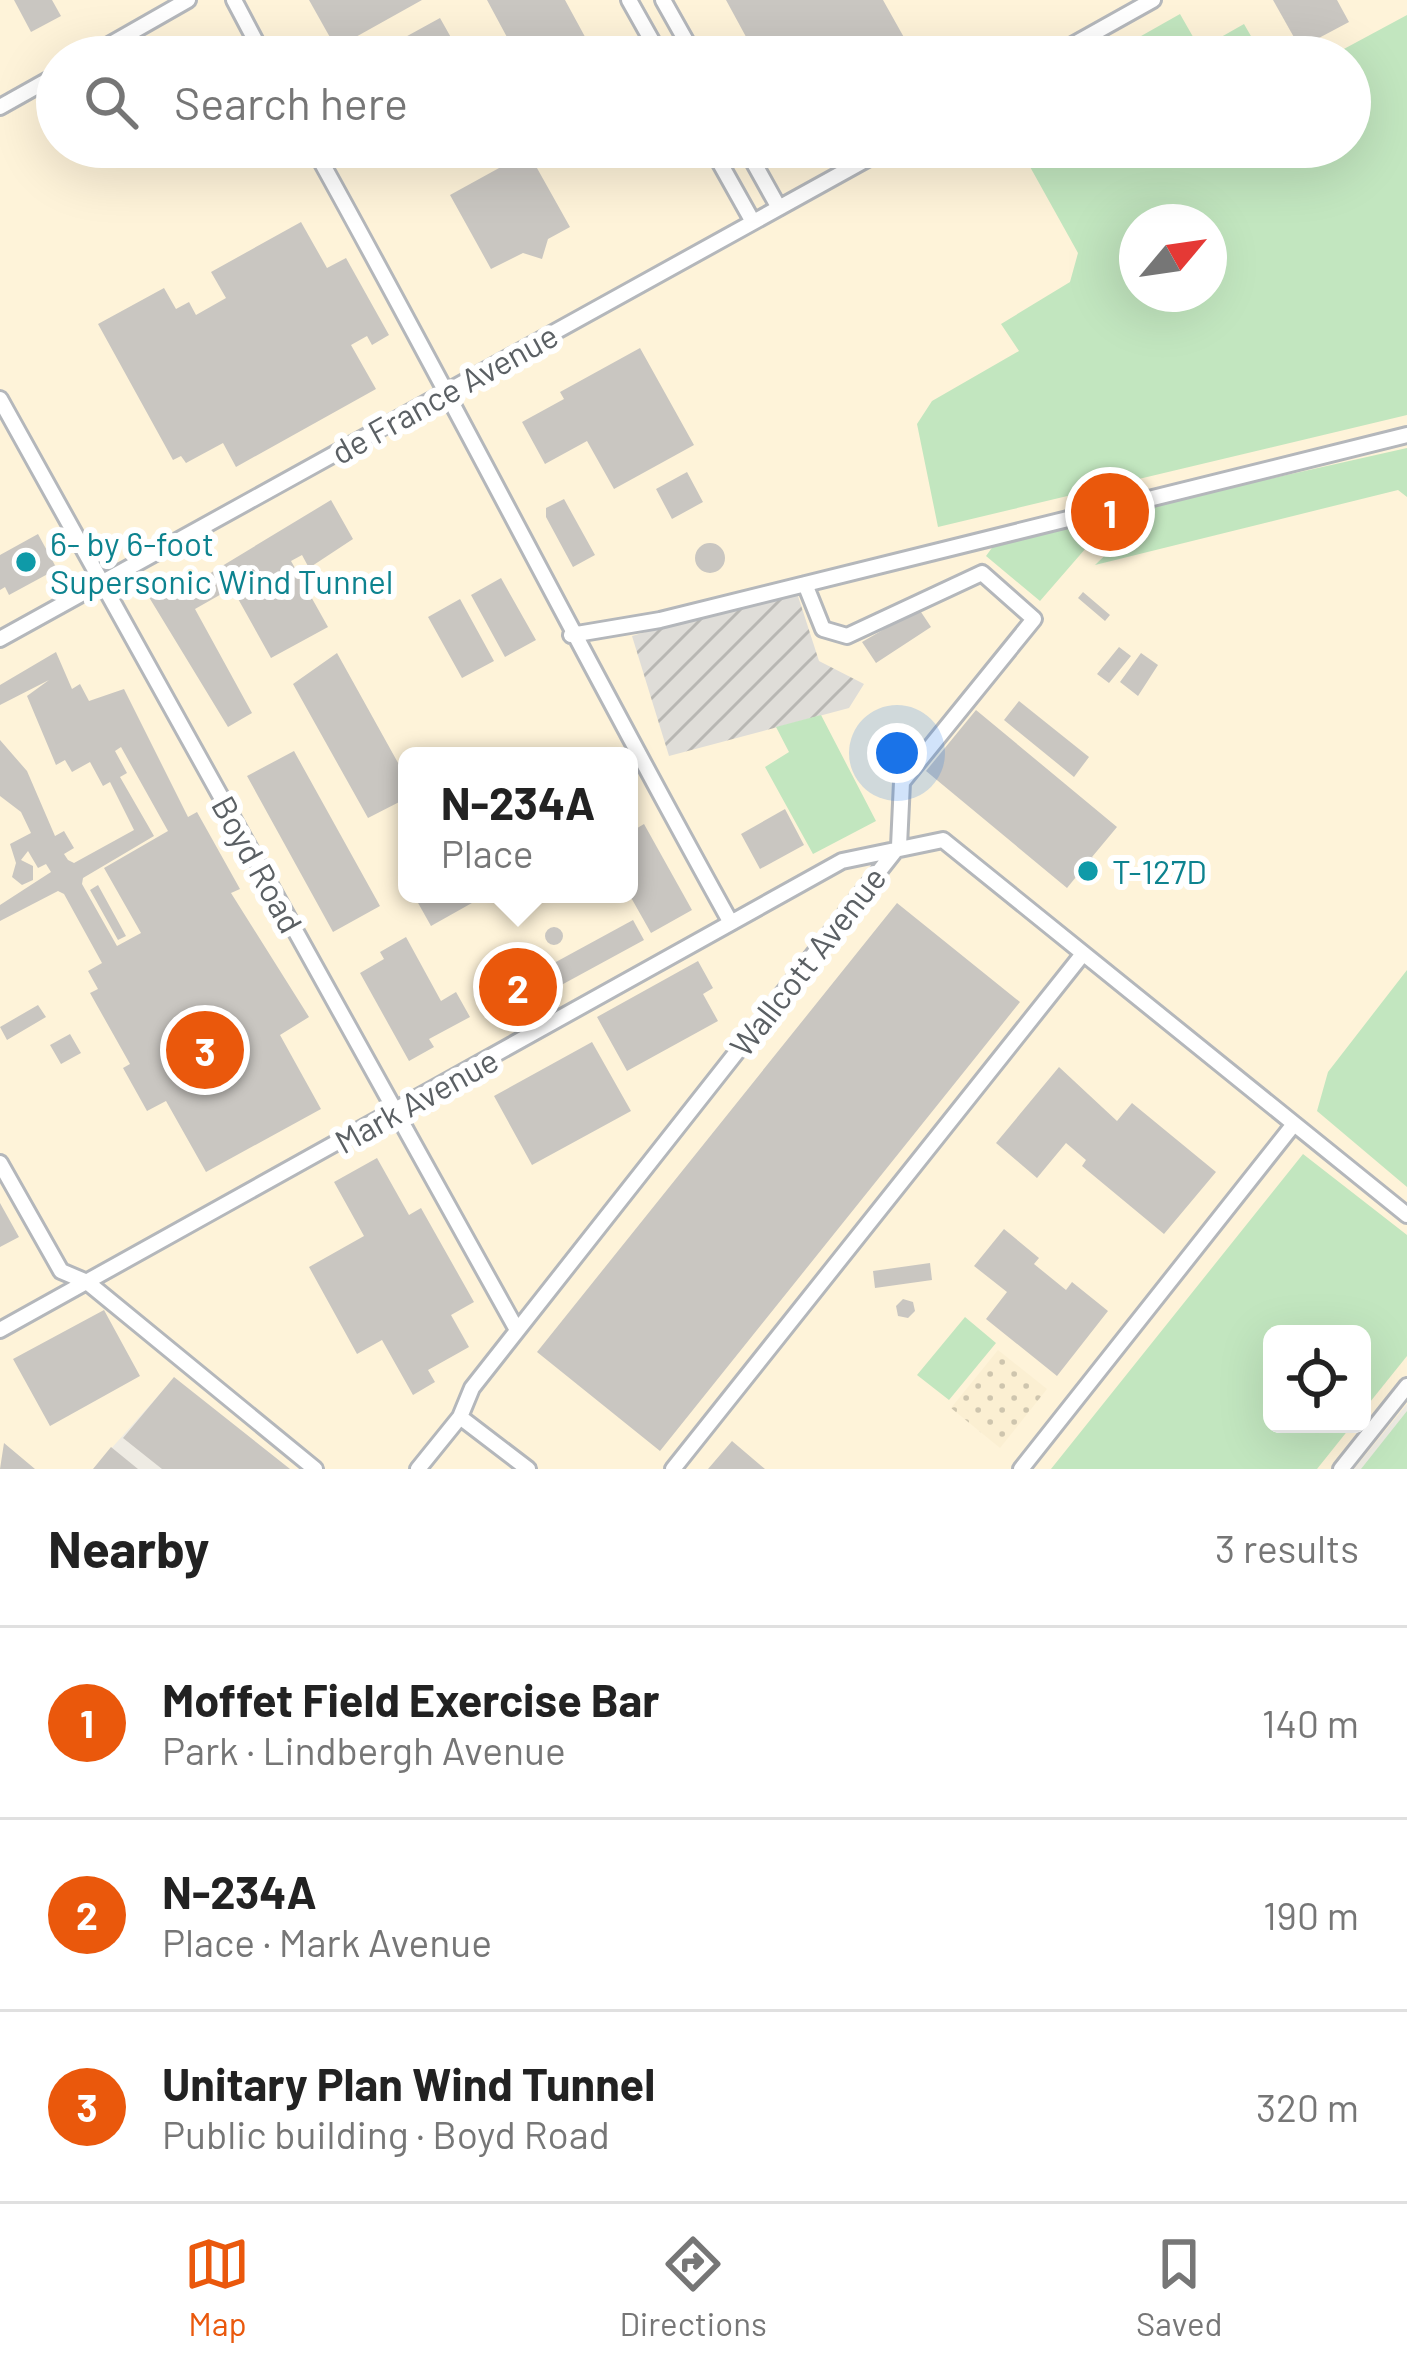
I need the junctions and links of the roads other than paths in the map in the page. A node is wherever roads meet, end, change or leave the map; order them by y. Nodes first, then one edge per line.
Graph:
1 (188, 0) edge
2 (234, 0) edge
3 (629, 0) edge
4 (664, 0) edge
5 (1153, 0) edge
6 (125, 36) edge
7 (253, 36) edge
8 (649, 36) edge
9 (684, 36) edge
10 (1089, 36) edge
11 (36, 87) edge
12 (0, 107) edge
13 (325, 168) edge
14 (723, 168) edge
15 (757, 168) edge
16 (851, 168) edge
17 (779, 208) junction
18 (753, 223) junction
19 (448, 390) junction
20 (0, 399) edge
21 (1407, 435) edge
22 (101, 582) junction
23 (805, 584) junction
24 (572, 635) junction
25 (0, 639) edge
26 (634, 747) edge
27 (638, 755) edge
28 (899, 846) junction
29 (731, 923) junction
30 (1082, 955) junction
31 (395, 1111) junction
32 (1294, 1124) junction
33 (0, 1163) edge
34 (1407, 1215) edge
35 (88, 1282) junction
36 (0, 1330) edge
37 (517, 1330) junction
38 (1407, 1386) edge
39 (460, 1417) junction
40 (315, 1469) edge
41 (418, 1469) edge
42 (528, 1469) edge
43 (673, 1469) edge
44 (1021, 1469) edge
45 (1340, 1469) edge

1 - 6 street
2 - 7 street
3 - 8 street
4 - 9 street
5 - 10 street
11 - 12 street
13 - 19 street
14 - 18 street
15 - 17 street
16 - 17 street, de France Avenue
17 - 18 street, de France Avenue
18 - 19 street, de France Avenue
19 - 22 street, de France Avenue
19 - 24 street
20 - 22 street, Boyd Road
21 - 23 street
22 - 25 street, de France Avenue
22 - 31 street, Boyd Road
23 - 24 street
23 - 28 street, Wallcott Avenue
24 - 26 street
27 - 29 street
28 - 29 street, Mark Avenue
28 - 30 street, Mark Avenue
28 - 37 street, Wallcott Avenue
29 - 31 street, Mark Avenue
30 - 32 street, Mark Avenue
30 - 43 street
31 - 35 street, Mark Avenue
31 - 37 street, Boyd Road
32 - 34 street, Mark Avenue
32 - 44 street
33 - 35 street
35 - 36 street, Mark Avenue
35 - 40 street
37 - 39 street, Wallcott Avenue
38 - 45 street
39 - 41 street, Wallcott Avenue
39 - 42 street

